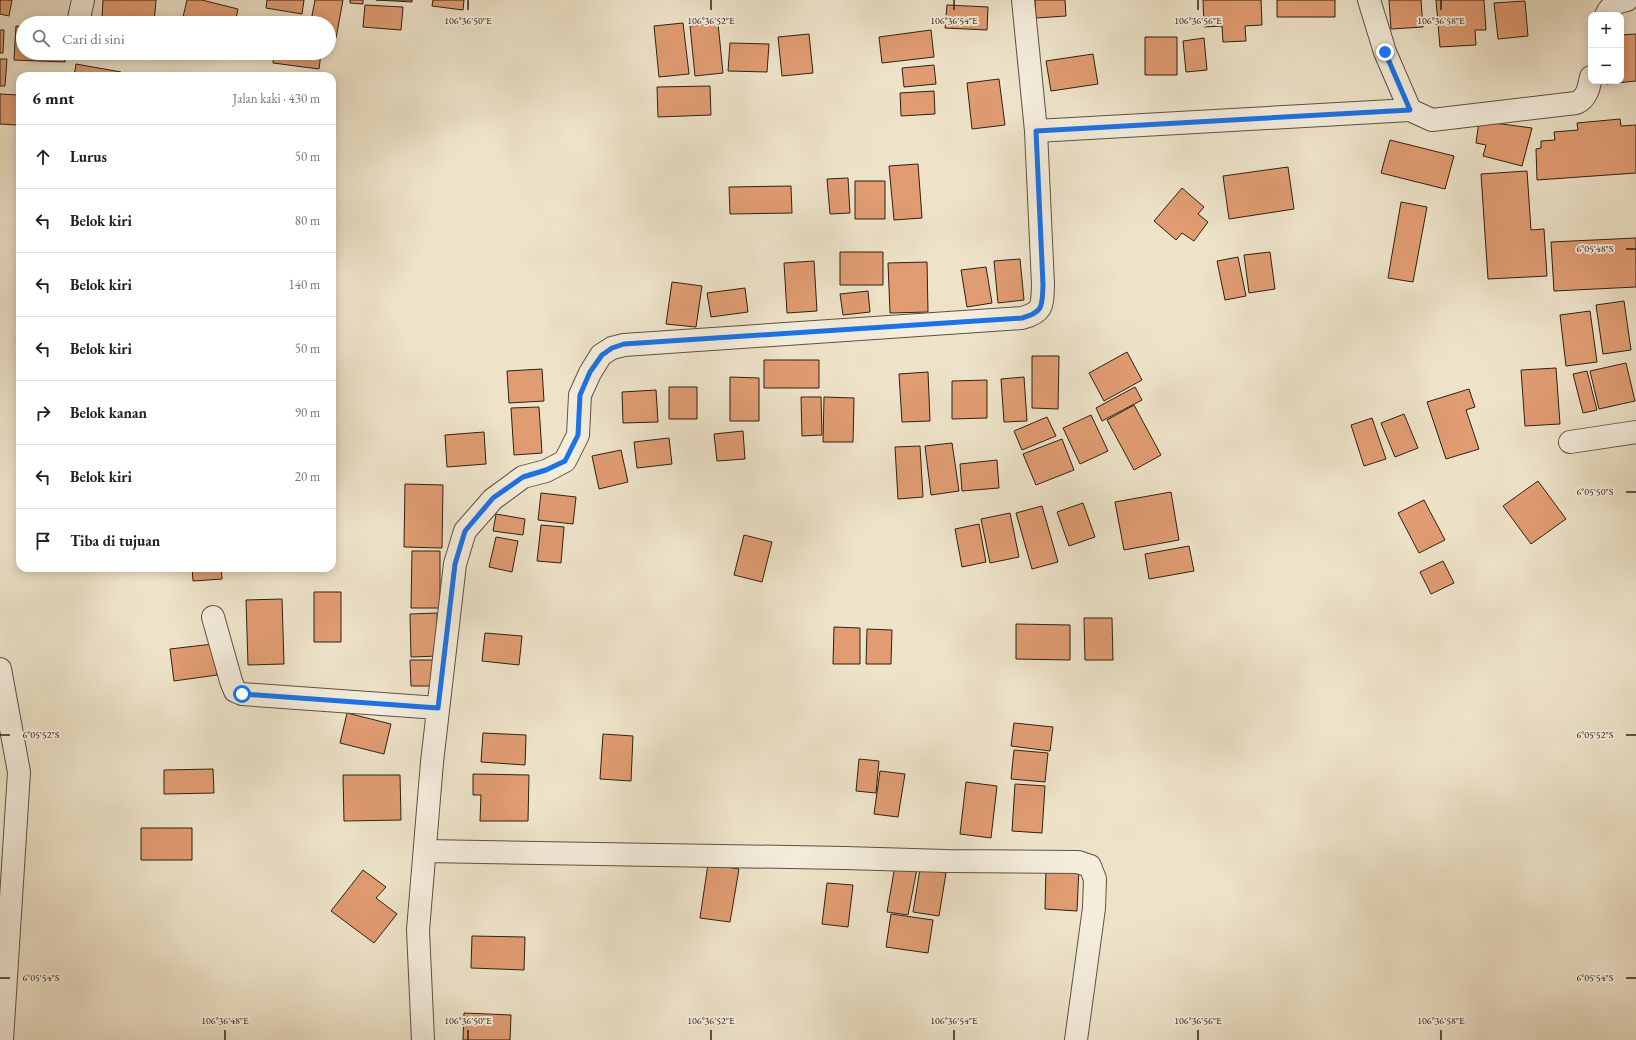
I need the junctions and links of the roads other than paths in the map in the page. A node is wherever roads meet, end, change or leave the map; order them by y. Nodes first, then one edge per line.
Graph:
1 (83, 0) edge
2 (1023, 0) edge
3 (1369, 0) edge
4 (1627, 0) edge
5 (1607, 12) edge
6 (80, 16) edge
7 (1589, 84) edge
8 (1410, 110) junction
9 (1036, 131) junction
10 (1636, 432) edge
11 (1570, 442) dead end
12 (214, 617) dead end
13 (0, 669) edge
14 (438, 708) junction
15 (425, 851) junction
16 (2, 1040) edge
17 (423, 1040) edge
18 (1076, 1040) edge

1 - 6 street
2 - 9 street
3 - 8 street
4 - 5 street
7 - 8 street
8 - 9 street
9 - 14 street
10 - 11 street
12 - 14 street
13 - 16 street
14 - 15 street
15 - 17 street
15 - 18 street

